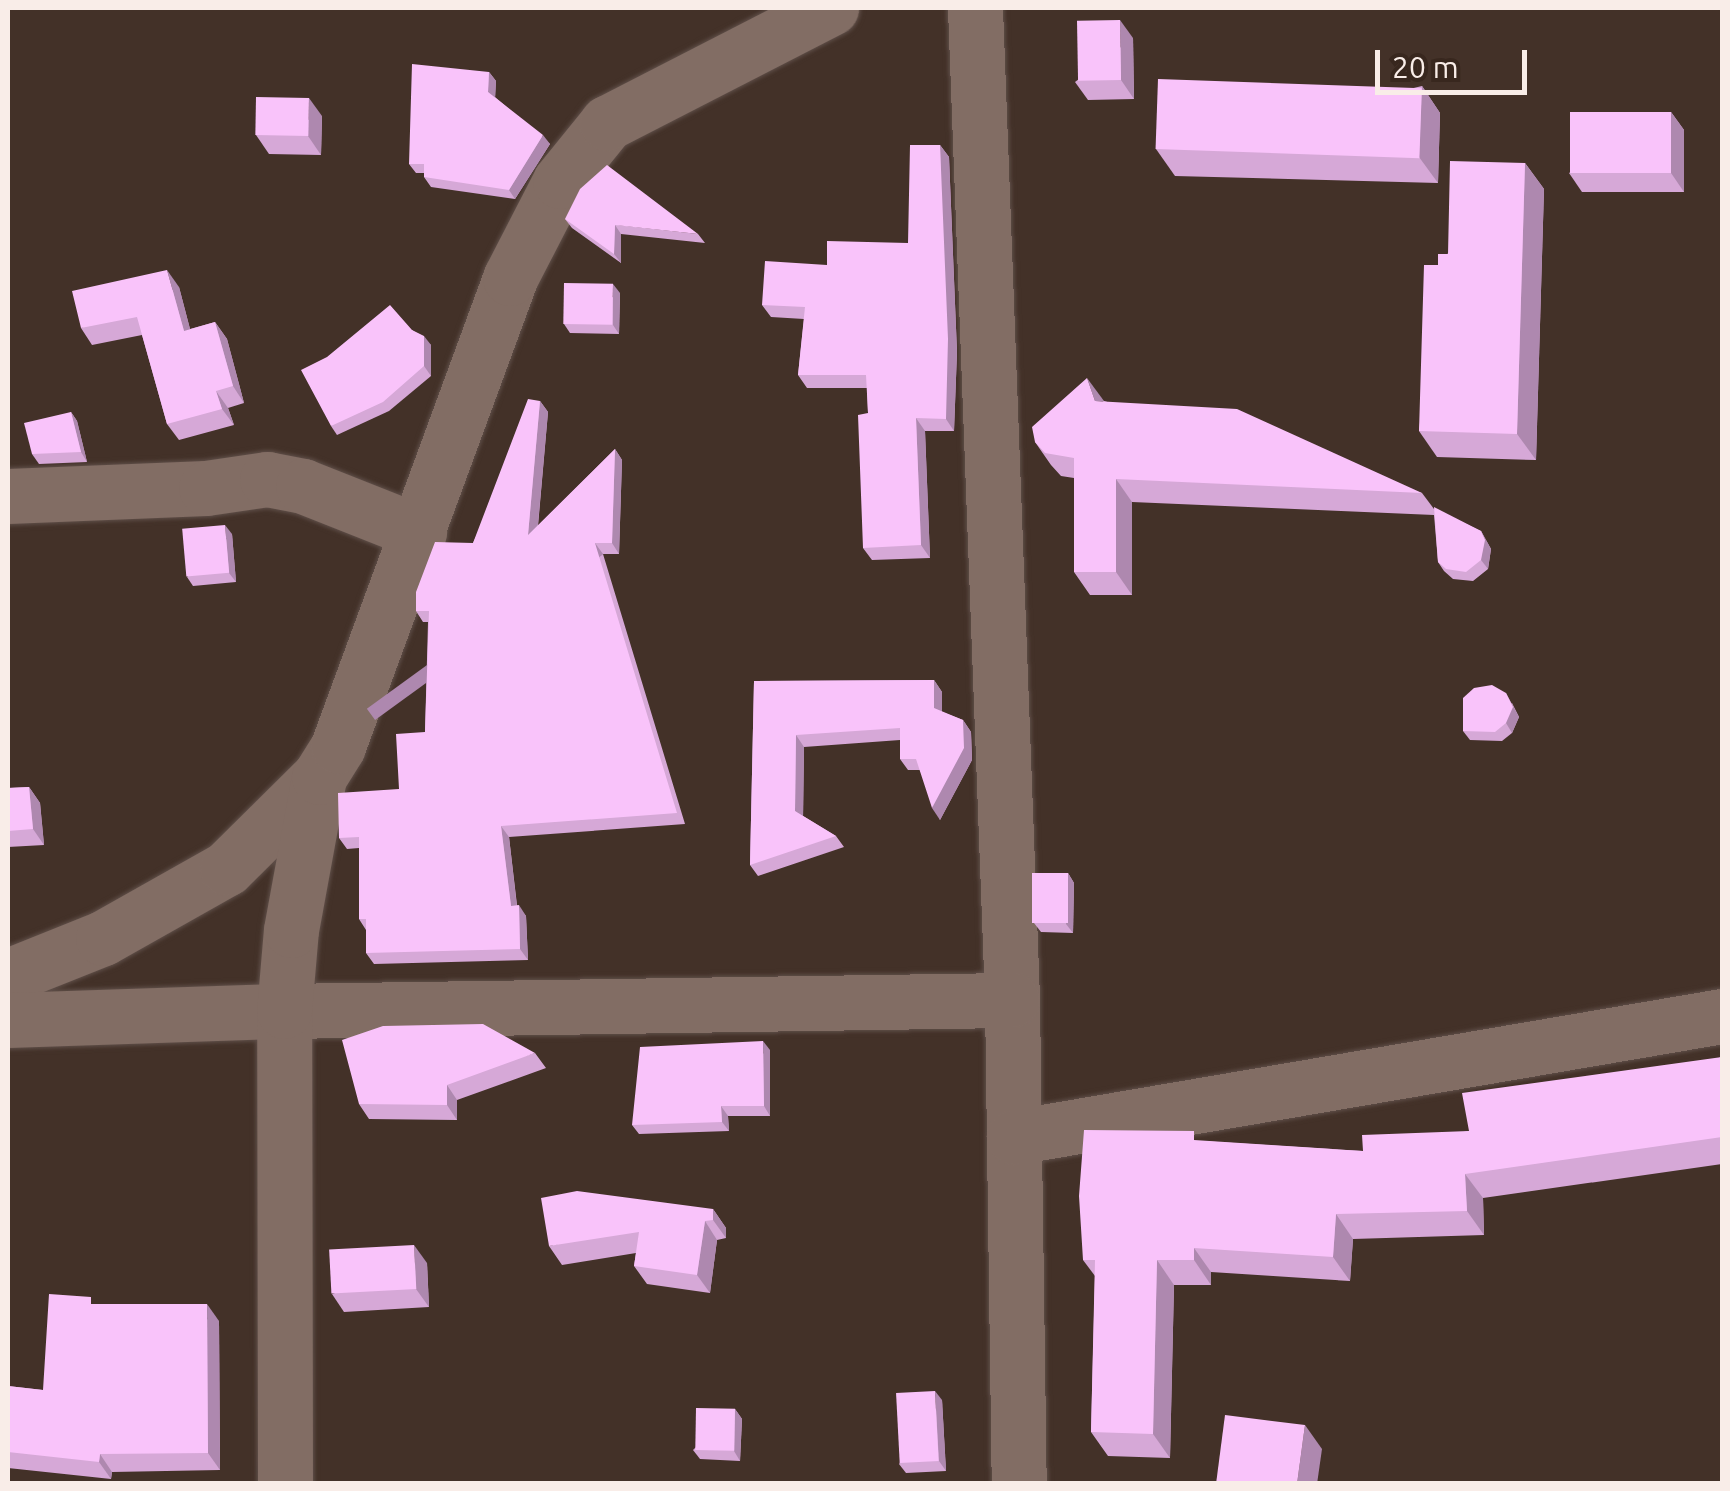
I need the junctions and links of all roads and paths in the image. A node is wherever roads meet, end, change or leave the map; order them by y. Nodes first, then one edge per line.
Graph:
1 (831, 8) edge
2 (976, 8) edge
3 (8, 496) edge
4 (419, 532) junction
5 (319, 777) junction
6 (8, 976) edge
7 (1012, 1000) junction
8 (284, 1011) junction
9 (1722, 1016) edge
10 (8, 1020) edge
11 (1014, 1136) junction
12 (286, 1484) edge
13 (1018, 1484) edge

1 - 4 street
2 - 7 street
3 - 4 street
4 - 5 street
5 - 6 street
5 - 8 street
7 - 8 street
7 - 11 street
8 - 10 street
8 - 12 street
9 - 11 street
11 - 13 street

